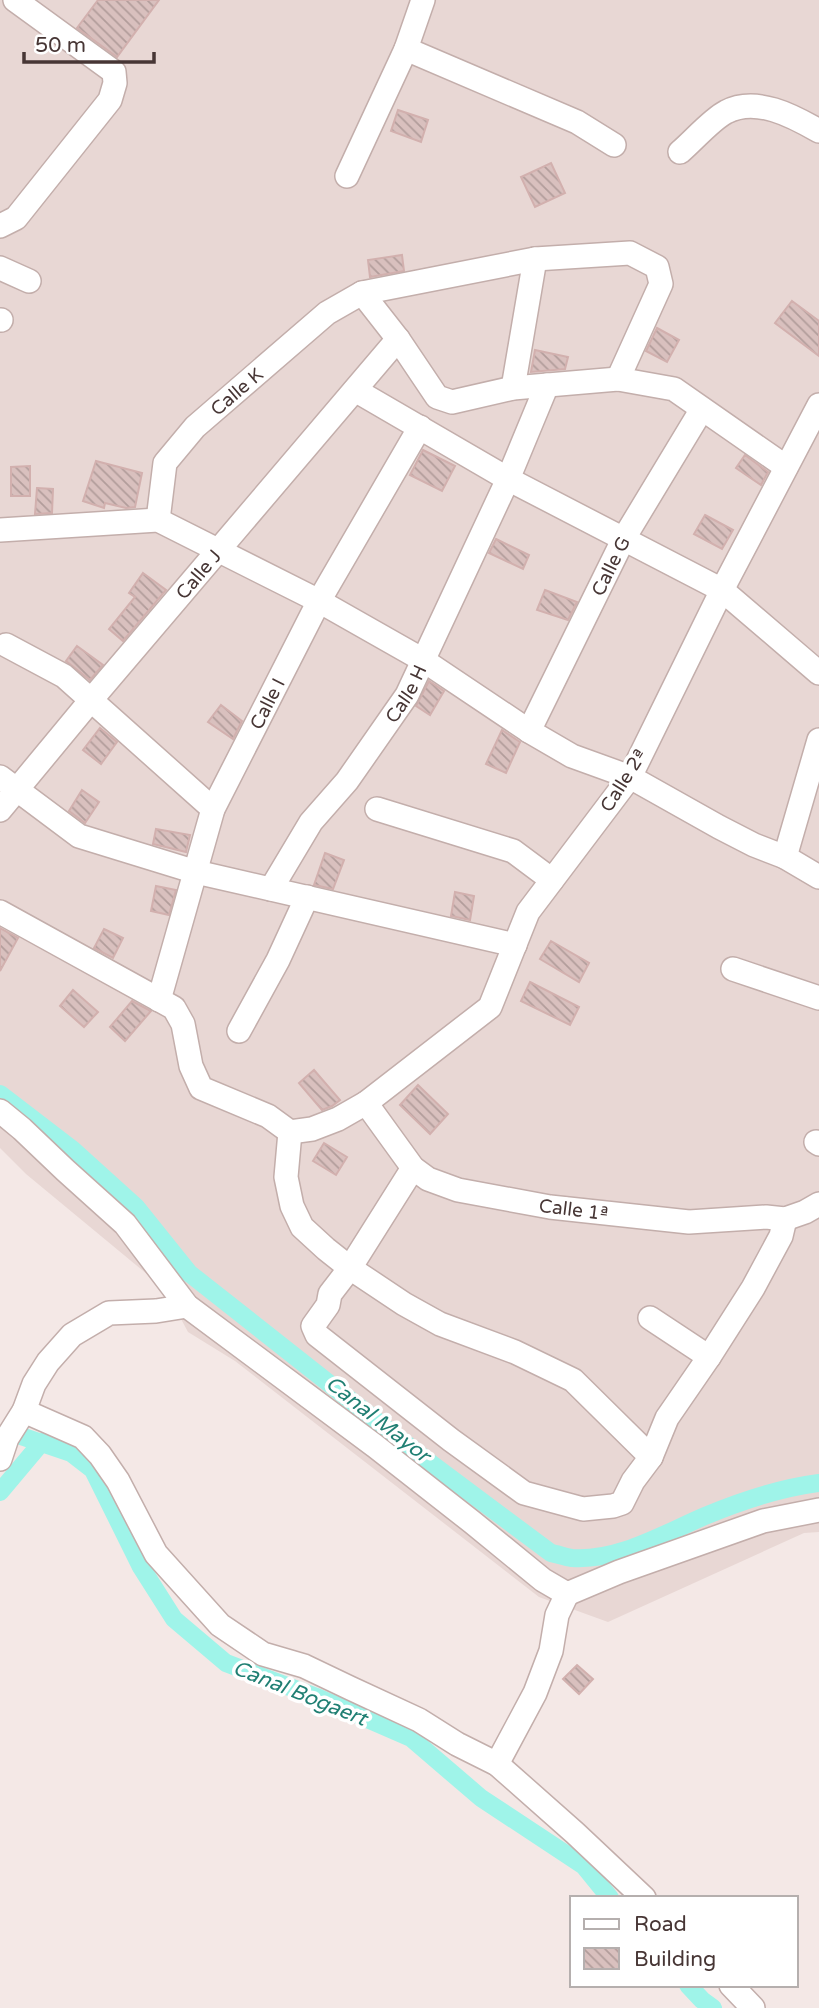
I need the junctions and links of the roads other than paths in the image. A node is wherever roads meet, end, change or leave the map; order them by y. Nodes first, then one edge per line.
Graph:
1 (15, 0) edge
2 (423, 0) edge
3 (406, 49) junction
4 (819, 131) edge
5 (614, 145) dead end
6 (680, 152) dead end
7 (347, 176) dead end
8 (0, 226) edge
9 (535, 259) junction
10 (0, 268) edge
11 (29, 281) dead end
12 (362, 293) junction
13 (398, 339) junction
14 (618, 379) junction
15 (547, 385) junction
16 (513, 388) junction
17 (355, 390) junction
18 (819, 405) edge
19 (702, 409) junction
20 (419, 427) junction
21 (786, 467) junction
22 (508, 479) junction
23 (158, 520) junction
24 (0, 530) edge
25 (624, 538) junction
26 (219, 550) junction
27 (722, 590) junction
28 (319, 601) junction
29 (6, 645) dead end
30 (423, 660) junction
31 (819, 673) edge
32 (91, 700) junction
33 (529, 731) junction
34 (819, 740) edge
35 (630, 777) junction
36 (9, 783) edge
37 (213, 809) junction
38 (377, 809) dead end
39 (0, 810) edge
40 (785, 857) junction
41 (196, 872) junction
42 (819, 877) edge
43 (552, 880) junction
44 (271, 889) junction
45 (307, 897) junction
46 (0, 912) edge
47 (515, 945) junction
48 (733, 969) dead end
49 (819, 998) edge
50 (159, 1000) junction
51 (239, 1031) dead end
52 (366, 1103) junction
53 (0, 1111) edge
54 (290, 1132) junction
55 (413, 1168) junction
56 (819, 1204) edge
57 (785, 1219) junction
58 (350, 1269) junction
59 (187, 1306) junction
60 (650, 1318) dead end
61 (709, 1357) junction
62 (24, 1411) junction
63 (651, 1457) junction
64 (0, 1460) edge
65 (819, 1510) edge
66 (567, 1594) junction
67 (497, 1764) junction
68 (642, 1896) edge
69 (733, 1987) edge
70 (753, 2008) edge

1 - 8 street
2 - 3 street
3 - 5 street
3 - 7 street
4 - 6 street
9 - 12 street, Calle K
9 - 14 street, Calle K
9 - 16 street
10 - 11 street
12 - 13 street
12 - 23 street, Calle K
13 - 16 street
13 - 17 street, Calle J
14 - 15 street
14 - 19 street
15 - 16 street
15 - 22 street, Calle H
17 - 20 street
17 - 26 street, Calle J
18 - 21 street, Calle 2ª
19 - 21 street
19 - 25 street, Calle G
20 - 22 street
20 - 28 street, Calle I
21 - 27 street, Calle 2ª
22 - 25 street
22 - 30 street, Calle H
23 - 24 street
23 - 26 street
25 - 27 street
25 - 33 street, Calle G
26 - 28 street
26 - 32 street, Calle J
27 - 31 street
27 - 35 street, Calle 2ª
28 - 30 street
28 - 37 street, Calle I
29 - 32 street
30 - 33 street
30 - 44 street, Calle H
32 - 36 street, Calle J
32 - 37 street
33 - 35 street
34 - 40 street
35 - 40 street
35 - 43 street, Calle 2ª
36 - 39 street, Calle J
36 - 41 street
37 - 41 street, Calle I
38 - 43 street
40 - 42 street
41 - 44 street
41 - 50 street, Calle I
43 - 47 street, Calle 2ª
44 - 45 street
45 - 47 street
45 - 51 street
46 - 50 street
47 - 52 street, Calle 2ª
48 - 49 street
50 - 54 street
52 - 54 street, Calle 2ª
52 - 55 street, Calle 1ª
53 - 59 street
54 - 58 street
55 - 57 street, Calle 1ª
55 - 58 street
56 - 57 street, Calle 1ª
57 - 61 street
58 - 63 street
58 - 63 street
59 - 62 street
59 - 66 street
60 - 61 street
61 - 63 street
62 - 64 street
62 - 67 street
65 - 66 street
66 - 67 street
67 - 68 street
69 - 70 street

